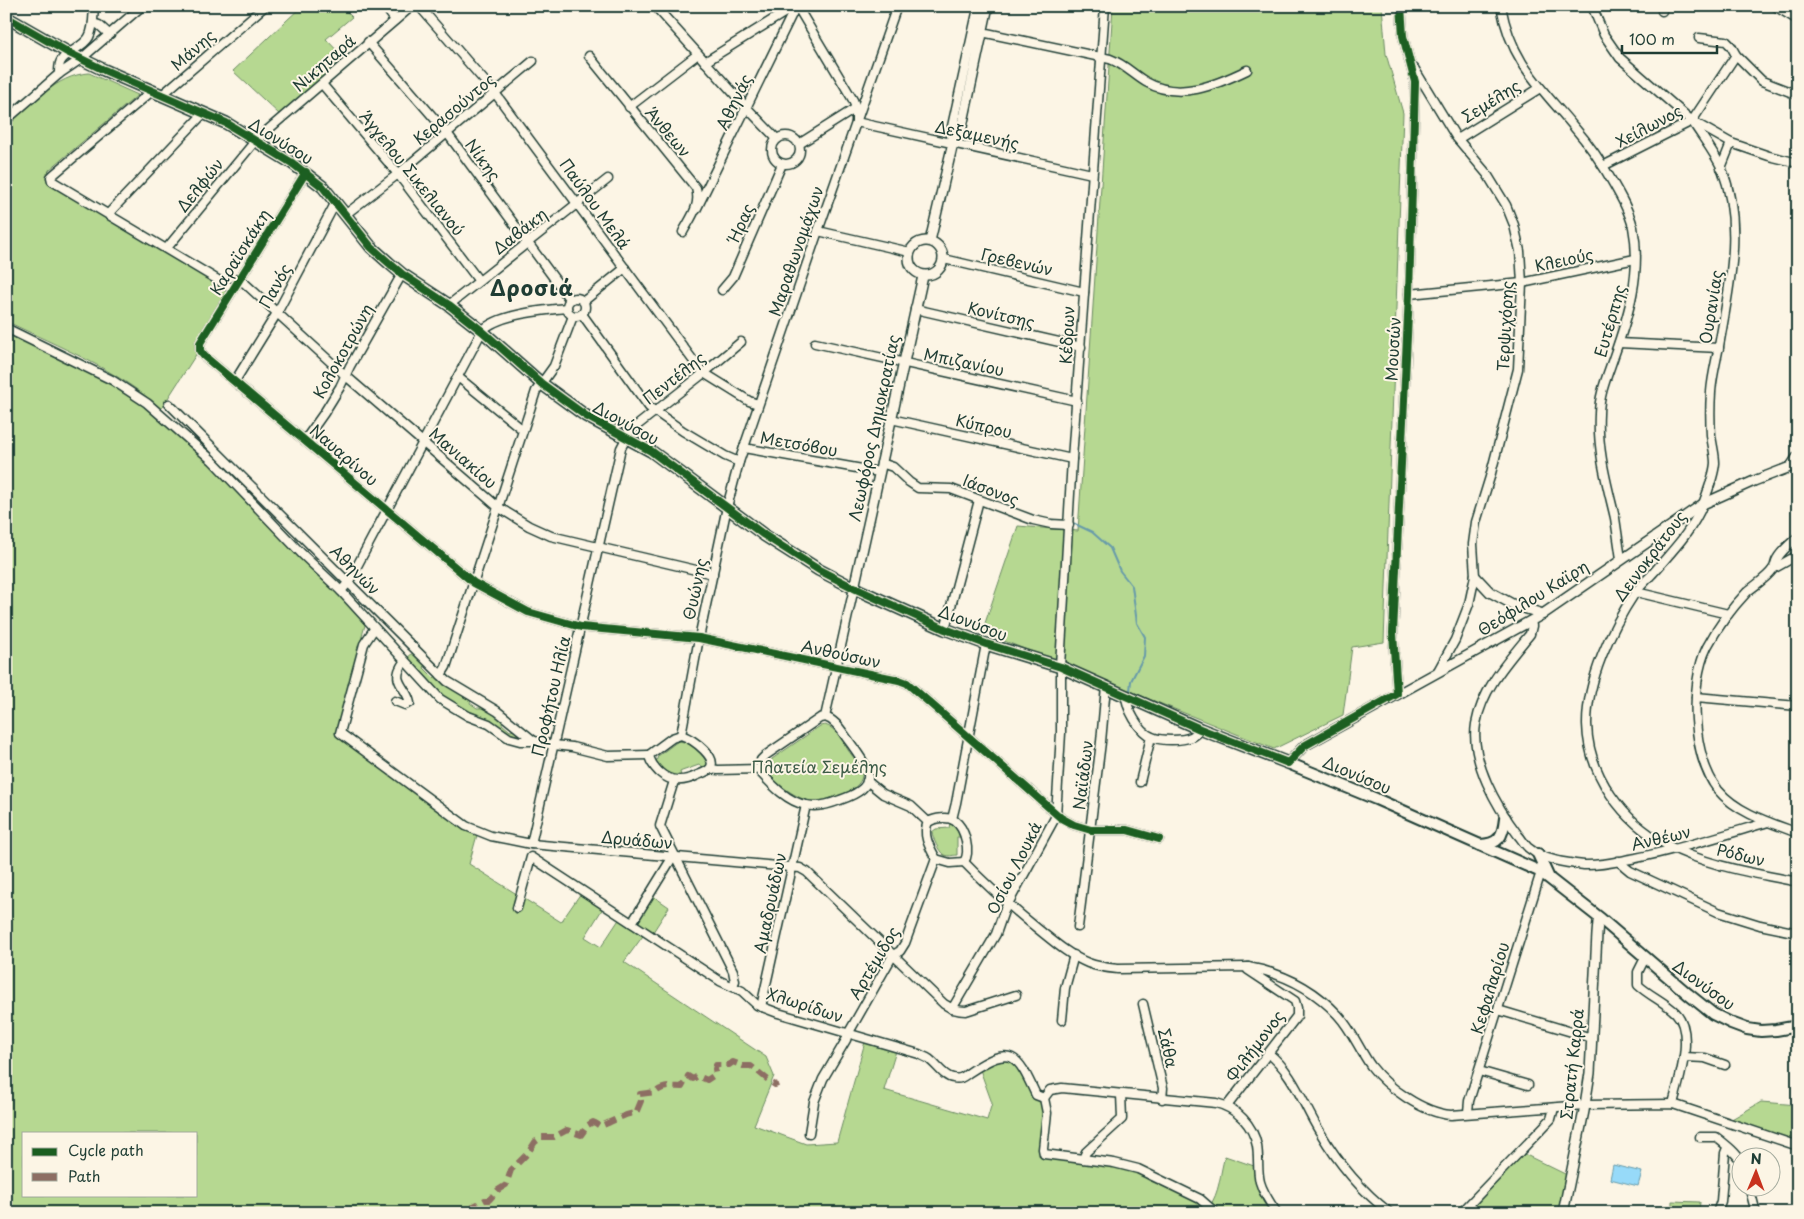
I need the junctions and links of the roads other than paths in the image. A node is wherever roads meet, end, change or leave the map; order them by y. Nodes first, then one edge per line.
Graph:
1 (94, 6) edge
2 (142, 6) edge
3 (265, 6) edge
4 (388, 6) edge
5 (412, 6) edge
6 (419, 6) edge
7 (655, 6) edge
8 (796, 6) edge
9 (897, 6) edge
10 (978, 6) edge
11 (988, 6) edge
12 (1105, 6) edge
13 (1401, 6) edge
14 (1501, 6) edge
15 (1592, 6) edge
16 (1775, 6) edge
17 (6, 17) edge
18 (395, 20) junction
19 (1798, 20) edge
20 (93, 23) junction
21 (978, 32) junction
22 (109, 34) junction
23 (1699, 38) dead end
24 (368, 42) junction
25 (69, 54) junction
26 (698, 54) junction
27 (1736, 55) junction
28 (589, 56) dead end
29 (1101, 58) junction
30 (82, 59) junction
31 (533, 61) dead end
32 (705, 62) junction
33 (1247, 70) dead end
34 (59, 74) junction
35 (1418, 81) junction
36 (322, 84) junction
37 (1540, 88) junction
38 (152, 91) junction
39 (495, 93) junction
40 (162, 95) junction
41 (1798, 95) edge
42 (629, 107) junction
43 (747, 108) junction
44 (856, 108) junction
45 (204, 113) junction
46 (6, 120) edge
47 (856, 122) junction
48 (1692, 122) junction
49 (446, 133) junction
50 (1458, 138) junction
51 (777, 139) junction
52 (256, 140) junction
53 (953, 143) junction
54 (1731, 143) junction
55 (799, 144) junction
56 (1798, 163) edge
57 (782, 164) junction
58 (1603, 166) junction
59 (1721, 168) junction
60 (306, 172) junction
61 (398, 174) junction
62 (1092, 174) junction
63 (608, 179) dead end
64 (336, 202) junction
65 (577, 203) junction
66 (696, 210) junction
67 (108, 213) junction
68 (346, 214) junction
69 (818, 231) junction
70 (683, 232) dead end
71 (930, 242) junction
72 (527, 243) junction
73 (167, 248) junction
74 (910, 252) junction
75 (944, 259) junction
76 (1635, 259) junction
77 (625, 268) junction
78 (402, 274) junction
79 (923, 276) junction
80 (239, 278) junction
81 (479, 281) junction
82 (1522, 283) junction
83 (233, 289) junction
84 (722, 290) dead end
85 (1084, 292) junction
86 (1409, 294) junction
87 (584, 301) junction
88 (568, 304) junction
89 (449, 305) junction
90 (915, 310) junction
91 (277, 312) junction
92 (582, 314) junction
93 (573, 316) junction
94 (6, 328) edge
95 (482, 330) junction
96 (741, 342) dead end
97 (816, 343) dead end
98 (1619, 343) junction
99 (199, 347) joint
100 (1081, 347) junction
101 (1719, 348) junction
102 (904, 363) junction
103 (704, 373) junction
104 (346, 376) junction
105 (458, 377) junction
106 (235, 381) junction
107 (542, 384) junction
108 (1077, 401) junction
109 (168, 404) dead end
110 (758, 404) junction
111 (655, 411) junction
112 (891, 419) junction
113 (523, 430) junction
114 (626, 437) junction
115 (305, 440) junction
116 (424, 442) junction
117 (744, 448) junction
118 (1798, 455) edge
119 (1072, 460) junction
120 (739, 462) junction
121 (1794, 465) edge
122 (880, 468) junction
123 (979, 500) junction
124 (1703, 504) junction
125 (498, 507) junction
126 (727, 508) junction
127 (387, 511) junction
128 (1069, 525) junction
129 (1798, 537) edge
130 (598, 548) junction
131 (1798, 555) edge
132 (1621, 559) junction
133 (1773, 569) junction
134 (713, 574) junction
135 (1474, 576) junction
136 (348, 583) junction
137 (474, 583) junction
138 (854, 588) junction
139 (1636, 592) junction
140 (343, 593) junction
141 (1543, 614) junction
142 (1728, 614) junction
143 (1531, 621) junction
144 (581, 627) junction
145 (946, 628) junction
146 (374, 629) junction
147 (698, 638) junction
148 (986, 644) junction
149 (413, 647) junction
150 (402, 659) junction
151 (836, 667) junction
152 (1061, 667) junction
153 (1438, 672) junction
154 (441, 675) junction
155 (1106, 686) junction
156 (1397, 694) junction
157 (1126, 695) junction
158 (1696, 697) junction
159 (395, 701) dead end
160 (1798, 706) edge
161 (825, 717) junction
162 (1200, 729) junction
163 (681, 735) junction
164 (1151, 737) junction
165 (969, 738) junction
166 (534, 741) junction
167 (554, 745) junction
168 (649, 756) junction
169 (1288, 763) junction
170 (710, 769) junction
171 (760, 769) junction
172 (674, 781) junction
173 (867, 781) junction
174 (1140, 782) dead end
175 (806, 805) junction
176 (1057, 814) junction
177 (1506, 818) junction
178 (952, 819) junction
179 (928, 822) junction
180 (1768, 822) junction
181 (1091, 830) junction
182 (1798, 833) edge
183 (1159, 839) dead end
184 (532, 844) junction
185 (1480, 845) junction
186 (1678, 850) junction
187 (1533, 852) junction
188 (674, 858) junction
189 (936, 859) junction
190 (1618, 861) junction
191 (964, 862) junction
192 (1520, 863) junction
193 (792, 867) junction
194 (1544, 874) junction
195 (1798, 882) edge
196 (1008, 904) junction
197 (517, 908) dead end
198 (1601, 919) junction
199 (632, 923) junction
200 (1078, 927) dead end
201 (1798, 933) edge
202 (893, 955) junction
203 (1074, 955) junction
204 (1645, 958) junction
205 (1248, 967) junction
206 (733, 985) junction
207 (1016, 995) dead end
208 (1143, 1004) dead end
209 (761, 1006) junction
210 (952, 1009) junction
211 (1498, 1010) junction
212 (1062, 1020) dead end
213 (1798, 1026) edge
214 (848, 1034) junction
215 (1592, 1038) junction
216 (1268, 1053) junction
217 (1684, 1057) junction
218 (1725, 1065) dead end
219 (1479, 1071) junction
220 (1528, 1085) dead end
221 (1121, 1094) junction
222 (1044, 1098) junction
223 (1162, 1098) junction
224 (1585, 1104) junction
225 (1673, 1104) junction
226 (1228, 1106) junction
227 (1554, 1108) junction
228 (1468, 1112) junction
229 (809, 1134) dead end
230 (1700, 1137) dead end
231 (1798, 1146) edge
232 (1727, 1148) junction
233 (1732, 1150) edge
234 (1083, 1159) junction
235 (1752, 1196) edge
236 (1216, 1213) edge
237 (1277, 1213) edge
238 (1390, 1213) edge
239 (1461, 1213) edge
240 (1563, 1213) edge
241 (1717, 1213) edge
242 (1756, 1213) edge

1 - 20 street
2 - 22 street
3 - 40 street, Μάνης
4 - 18 street
5 - 18 street, Νικηταρά
6 - 39 street, Παύλου Μελά
7 - 26 street
8 - 32 street
8 - 43 street, Αθηνάς
8 - 44 street
9 - 47 street, Μαραθωνομάχων
10 - 21 street
11 - 21 street
12 - 29 street, Κέδρων
13 - 35 street, Τερψιχόρης
14 - 37 street, Ευτέρπης
15 - 48 street
16 - 19 street
17 - 25 main road, Διονύσου
18 - 24 street, Νικηταρά
20 - 22 street
20 - 25 street
21 - 29 street
21 - 53 street
22 - 30 street
23 - 27 street
24 - 36 street, Νικηταρά
24 - 49 street, Νίκης
25 - 30 main road, Διονύσου
25 - 34 street
26 - 32 street
26 - 42 street
27 - 41 street
27 - 48 street, Χείλωνος
28 - 42 street, Άνθεων
29 - 33 street
29 - 62 street, Κέδρων
30 - 34 street
30 - 38 main road, Διονύσου
31 - 39 street, Κερασούντος
32 - 43 street
34 - 46 street
35 - 50 street, Τερψιχόρης
35 - 86 street, Μουσών
36 - 52 street, Νικηταρά
36 - 61 street, Άγγελου Σικελιανού
37 - 50 street, Σεμέλης
37 - 58 street, Ευτέρπης
38 - 40 main road, Διονύσου
38 - 67 street
39 - 49 street, Κερασούντος
39 - 65 street, Παύλου Μελά
40 - 45 main road, Διονύσου
42 - 66 street, Άνθεων
43 - 51 street
43 - 66 street, Αθηνάς
44 - 47 street
44 - 55 street
45 - 52 main road, Διονύσου
45 - 67 street
47 - 53 street, Δεξαμενής
47 - 69 street, Μαραθωνομάχων
48 - 54 street
48 - 58 street, Χείλωνος
48 - 59 street, Ουρανίας
49 - 61 street, Κερασούντος
49 - 72 street, Νίκης
50 - 82 street, Τερψιχόρης
51 - 55 street
51 - 57 street
52 - 60 main road, Διονύσου
52 - 73 street, Δελφών
53 - 62 street, Δεξαμενής
53 - 71 street
54 - 56 street
54 - 59 street
55 - 57 street
57 - 84 street, Ήρας
58 - 76 street, Ευτέρπης
59 - 101 street, Ουρανίας
60 - 64 main road, Διονύσου
60 - 80 street, Καραϊσκάκη
61 - 68 street, Κερασούντος
61 - 81 street, Άγγελου Σικελιανού
62 - 85 street, Κέδρων
63 - 65 street, Δαβάκη
64 - 68 main road, Διονύσου
64 - 91 street, Πανός
65 - 72 street, Δαβάκη
65 - 77 street, Παύλου Μελά
66 - 70 street
67 - 73 street
68 - 78 main road, Διονύσου
69 - 74 street
69 - 110 street, Μαραθωνομάχων
71 - 74 street
71 - 75 street
72 - 81 street, Δαβάκη
72 - 88 street, Νίκης
73 - 83 street
74 - 79 street
75 - 79 street
75 - 85 street, Γρεβενών
76 - 82 street, Κλειούς
76 - 98 street, Ευτέρπης
77 - 87 street
77 - 103 street, Παύλου Μελά
78 - 89 main road, Διονύσου
78 - 104 street, Κολοκοτρώνη
79 - 90 street, Λεωφόρος Δημοκρατίας
80 - 83 street, Καραϊσκάκη
80 - 91 street, Μανιακίου
81 - 89 street, Δαβάκη
82 - 86 street, Κλειούς
82 - 135 street, Τερψιχόρης
83 - 99 street, Καραϊσκάκη
85 - 100 street, Κέδρων
86 - 156 street, Μουσών
87 - 88 street
87 - 92 street
88 - 93 street
88 - 95 street
89 - 95 main road, Διονύσου
90 - 100 street, Κονίτσης
90 - 102 street, Λεωφόρος Δημοκρατίας
91 - 104 street, Μανιακίου
91 - 106 street, Πανός
92 - 93 street
92 - 111 street
93 - 107 street
94 - 140 street, Αθηνών
95 - 105 street
95 - 107 main road, Διονύσου
96 - 103 street, Πεντέλης
97 - 102 street, Μπιζανίου
98 - 101 street
98 - 132 street, Ευτέρπης
99 - 106 street, Ναυαρίνου
100 - 108 street, Κέδρων
101 - 124 street, Ουρανίας
102 - 108 street, Μπιζανίου
102 - 112 street, Λεωφόρος Δημοκρατίας
103 - 110 street, Παύλου Μελά
103 - 111 street, Πεντέλης
104 - 115 street, Κολοκοτρώνη
104 - 116 street, Μανιακίου
105 - 113 street
105 - 116 street
106 - 115 street, Ναυαρίνου
107 - 113 street
107 - 114 main road, Διονύσου
108 - 119 street, Κέδρων
109 - 136 street, Αθηνών
110 - 117 street, Μαραθωνομάχων
111 - 114 street, Πεντέλης
111 - 120 street
112 - 119 street, Κύπρου
112 - 122 street, Λεωφόρος Δημοκρατίας
113 - 125 street
114 - 126 main road, Διονύσου
114 - 130 street, Προφήτου Ηλία
115 - 127 street, Ναυαρίνου
116 - 125 street, Μανιακίου
116 - 127 street
117 - 120 street, Μαραθωνομάχων
117 - 122 street, Μετσόβου
118 - 121 street
119 - 128 street, Κέδρων
120 - 126 street, Μαραθωνομάχων
121 - 124 street, Θεόφιλου Καϊρη
122 - 123 street, Ιάσονος
122 - 138 street, Λεωφόρος Δημοκρατίας
123 - 128 street, Ιάσονος
123 - 145 street
124 - 132 street, Θεόφιλου Καϊρη
124 - 139 street, Δεινοκράτους
125 - 130 street, Μανιακίου
125 - 137 street
126 - 134 street, Θυώνης
126 - 138 main road, Διονύσου
127 - 136 street
127 - 137 street, Ναυαρίνου
128 - 152 street, Κέδρων
129 - 133 street
130 - 134 street, Μανιακίου
130 - 144 street, Προφήτου Ηλία
131 - 133 street
132 - 141 street, Θεόφιλου Καϊρη
133 - 142 street
134 - 147 street, Θυώνης
135 - 141 street
135 - 153 street, Τερψιχόρης
136 - 140 street
136 - 149 street, Αθηνών
137 - 144 street, Ανθούσων
137 - 154 street
138 - 145 main road, Διονύσου
138 - 151 street
139 - 142 street
139 - 186 street, Δεινοκράτους
140 - 146 street, Αθηνών
141 - 143 street, Θεόφιλου Καϊρη
142 - 158 street
143 - 153 street, Θεόφιλου Καϊρη
143 - 177 street
144 - 147 street, Ανθούσων
144 - 167 street, Προφήτου Ηλία
145 - 148 main road, Διονύσου
146 - 150 street, Αθηνών
146 - 184 street, Δρυάδων
147 - 151 street, Ανθούσων
147 - 163 street, Θυώνης
148 - 152 main road, Διονύσου
148 - 165 street
149 - 150 street
149 - 154 street, Αθηνών
150 - 159 street
150 - 166 street, Αθηνών
151 - 161 street
151 - 165 street, Ανθούσων
152 - 155 main road, Διονύσου
152 - 176 street, Οσίου Λουκά
153 - 156 street, Θεόφιλου Καϊρη
154 - 166 street, Αθηνών
155 - 157 main road, Διονύσου
155 - 181 street, Ναϊάδων
156 - 169 street, Θεόφιλου Καϊρη
157 - 162 main road, Διονύσου
157 - 164 street
158 - 160 street
158 - 180 street
161 - 171 street
161 - 173 street
162 - 164 street
162 - 169 main road, Διονύσου
163 - 168 street
163 - 170 street
164 - 174 street
165 - 176 street, Ανθούσων
165 - 178 street
166 - 167 street, Αθηνών
167 - 168 street, Αθηνών
167 - 184 street, Προφήτου Ηλία
168 - 172 street
169 - 185 main road, Διονύσου
170 - 171 street
170 - 172 street
171 - 175 street
172 - 188 street
173 - 175 street
173 - 179 street
175 - 193 street, Αμαδρυάδων
176 - 181 street, Ανθούσων
176 - 196 street, Οσίου Λουκά
177 - 185 main road
177 - 187 street
178 - 179 street
178 - 191 street
179 - 189 street
180 - 182 street
180 - 186 street, Ανθέων
181 - 183 street, Ανθούσων
181 - 200 street, Ναϊάδων
184 - 188 street, Δρυάδων
185 - 192 main road, Διονύσου
186 - 190 street, Ανθέων
186 - 195 street, Ρόδων
187 - 190 street, Ανθέων
187 - 192 street
187 - 194 main road
188 - 193 street, Δρυάδων
188 - 199 street
188 - 206 street
189 - 191 street
189 - 202 street, Αρτέμιδος
190 - 201 street
191 - 196 street
192 - 194 main road, Διονύσου
193 - 202 street, Δρυάδων
193 - 209 street, Αμαδρυάδων
194 - 198 main road, Διονύσου
194 - 211 street, Κεφαλαρίου
196 - 203 street
196 - 210 street, Οσίου Λουκά
197 - 199 street, Χλωρίδων
198 - 204 main road, Διονύσου
198 - 215 street, Στρατή Καρρά
199 - 206 street, Χλωρίδων
202 - 210 street, Δρυάδων
202 - 214 street, Αρτέμιδος
203 - 205 street
203 - 212 street
204 - 213 main road, Διονύσου
204 - 217 street
205 - 216 street, Φιλήμονος
205 - 228 street
206 - 209 street, Χλωρίδων
207 - 210 street
208 - 223 street, Σάθα
209 - 214 street, Χλωρίδων
211 - 215 street
211 - 219 street, Κεφαλαρίου
214 - 222 street, Χλωρίδων
214 - 229 street, Αρτέμιδος
215 - 224 street, Στρατή Καρρά
216 - 226 street, Φιλήμονος
216 - 238 street
217 - 218 street
217 - 225 street
219 - 220 street
219 - 228 street, Κεφαλαρίου
221 - 222 street
221 - 223 street
221 - 234 street
222 - 234 street
223 - 226 street
224 - 225 street
224 - 227 street
224 - 240 street, Στρατή Καρρά
225 - 231 street
226 - 237 street
227 - 228 street
227 - 239 street
230 - 232 street
232 - 233 street
232 - 241 street
234 - 236 street
235 - 242 street

